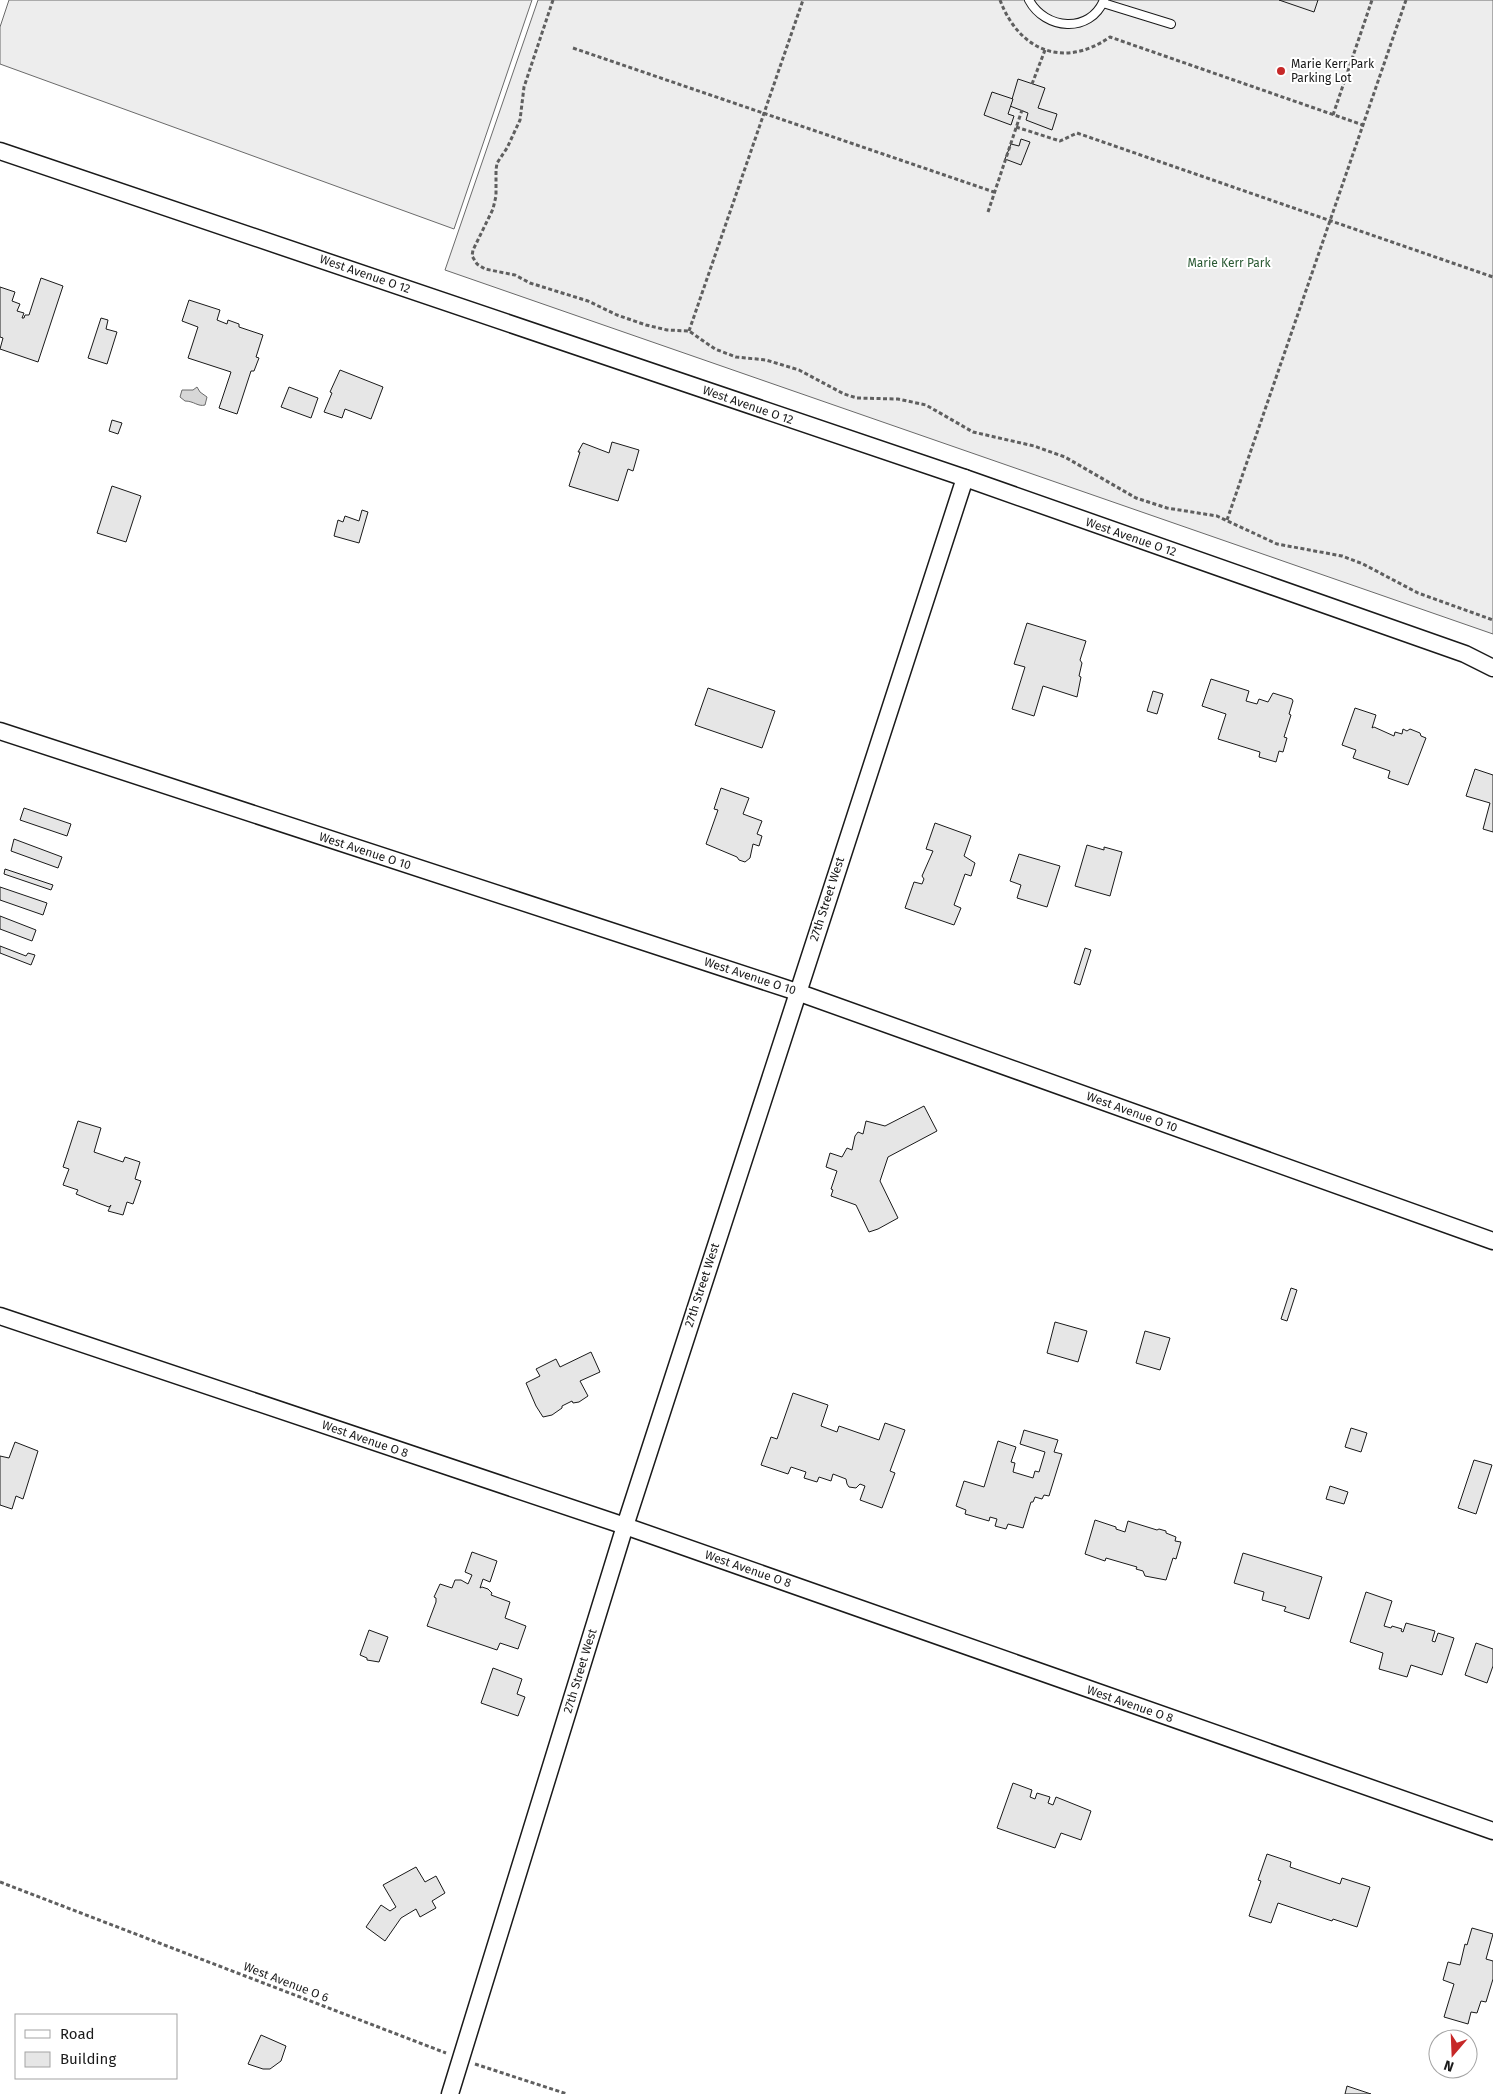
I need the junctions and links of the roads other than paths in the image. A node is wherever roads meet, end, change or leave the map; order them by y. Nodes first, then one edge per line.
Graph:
1 (1029, 0) edge
2 (1104, 2) edge
3 (1171, 24) dead end
4 (0, 150) edge
5 (965, 478) junction
6 (1493, 668) edge
7 (0, 732) edge
8 (797, 992) junction
9 (1493, 1241) edge
10 (0, 1316) edge
11 (625, 1526) junction
12 (1493, 1831) edge
13 (450, 2094) edge

1 - 2 lane
2 - 3 lane
4 - 5 street, West Avenue O 12
5 - 6 street, West Avenue O 12
5 - 8 street, 27th Street West
7 - 8 street, West Avenue O 10
8 - 9 street, West Avenue O 10
8 - 11 street, 27th Street West
10 - 11 street, West Avenue O 8
11 - 12 street, West Avenue O 8
11 - 13 street, 27th Street West

